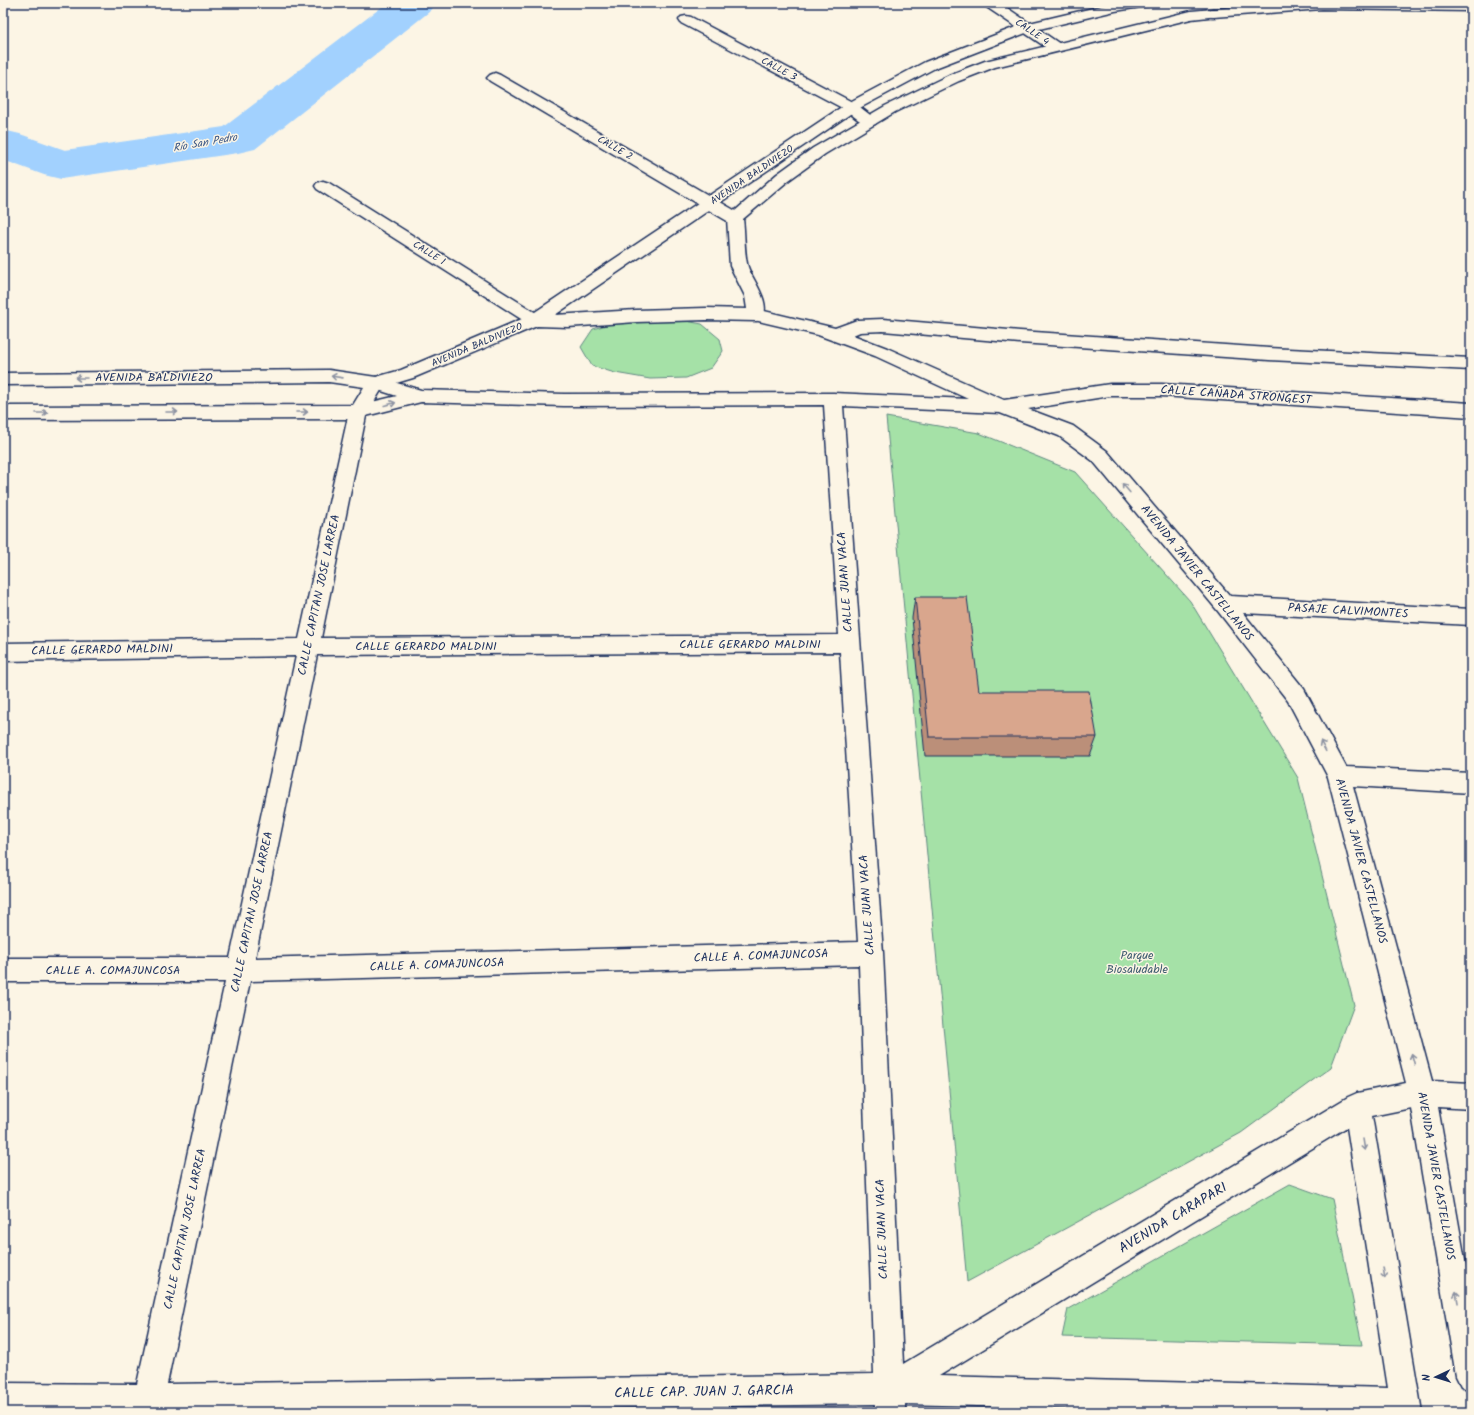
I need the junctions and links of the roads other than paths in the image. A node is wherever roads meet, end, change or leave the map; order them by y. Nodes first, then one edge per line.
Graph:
1 (990, 3) edge
2 (1143, 3) edge
3 (1471, 7) edge
4 (1209, 8) edge
5 (686, 20) dead end
6 (1026, 28) junction
7 (1055, 47) junction
8 (495, 78) dead end
9 (851, 107) junction
10 (870, 121) junction
11 (324, 186) dead end
12 (710, 203) junction
13 (735, 218) junction
14 (756, 315) junction
15 (535, 320) junction
16 (836, 335) junction
17 (1471, 364) edge
18 (3, 378) edge
19 (376, 383) junction
20 (421, 396) junction
21 (833, 399) junction
22 (1002, 407) junction
23 (1471, 410) edge
24 (358, 412) junction
25 (3, 413) edge
26 (1224, 604) junction
27 (1471, 617) edge
28 (849, 643) junction
29 (308, 647) junction
30 (3, 652) edge
31 (1339, 776) junction
32 (1471, 783) edge
33 (871, 953) junction
34 (3, 970) edge
35 (240, 970) junction
36 (1422, 1093) junction
37 (1471, 1096) edge
38 (1357, 1106) junction
39 (1471, 1376) edge
40 (3, 1398) edge
41 (890, 1400) edge
42 (148, 1406) edge
43 (1406, 1408) edge

1 - 6 street, CALLE 4
2 - 6 street, AVENIDA BALDIVIEZO
3 - 4 street
4 - 7 street
5 - 9 street, CALLE 3
6 - 7 street, CALLE 4
6 - 9 street, AVENIDA BALDIVIEZO
7 - 10 street
8 - 12 street, CALLE 2
9 - 10 street, CALLE 3
9 - 12 street, AVENIDA BALDIVIEZO
10 - 13 street
11 - 15 street, CALLE 1
12 - 13 street, CALLE 2
12 - 15 street, AVENIDA BALDIVIEZO
13 - 14 street
14 - 15 street
14 - 16 street
15 - 19 street, AVENIDA BALDIVIEZO
16 - 17 street
16 - 22 street
19 -> 18 street, AVENIDA BALDIVIEZO
19 - 20 street, AVENIDA BALDIVIEZO
19 - 24 street
20 - 21 street
24 -> 20 street
21 - 22 street
21 - 28 street, CALLE JUAN VACA
22 - 23 street, CALLE CAÑADA STRONGEST
26 -> 22 street, AVENIDA JAVIER CASTELLANOS
25 -> 24 street
24 - 29 street, CALLE CAPITAN JOSE LARREA
26 - 27 street, PASAJE CALVIMONTES
31 -> 26 street, AVENIDA JAVIER CASTELLANOS
28 - 29 street, CALLE GERARDO MALDINI
28 - 33 street, CALLE JUAN VACA
29 - 30 street, CALLE GERARDO MALDINI
29 - 35 street, CALLE CAPITAN JOSE LARREA
31 - 32 street
36 -> 31 street, AVENIDA JAVIER CASTELLANOS
33 - 35 street, CALLE A. COMAJUNCOSA
33 - 41 street, CALLE JUAN VACA
34 - 35 street, CALLE A. COMAJUNCOSA
35 - 42 street, CALLE CAPITAN JOSE LARREA
36 - 37 street, AVENIDA CARAPARI
36 - 38 street, AVENIDA CARAPARI
39 -> 36 street, AVENIDA JAVIER CASTELLANOS
38 - 41 street, AVENIDA CARAPARI
38 -> 43 street
40 - 42 street, CALLE CAP. JUAN J. GARCIA
41 - 42 street, CALLE CAP. JUAN J. GARCIA
41 - 43 street, CALLE CAP. JUAN J. GARCIA

